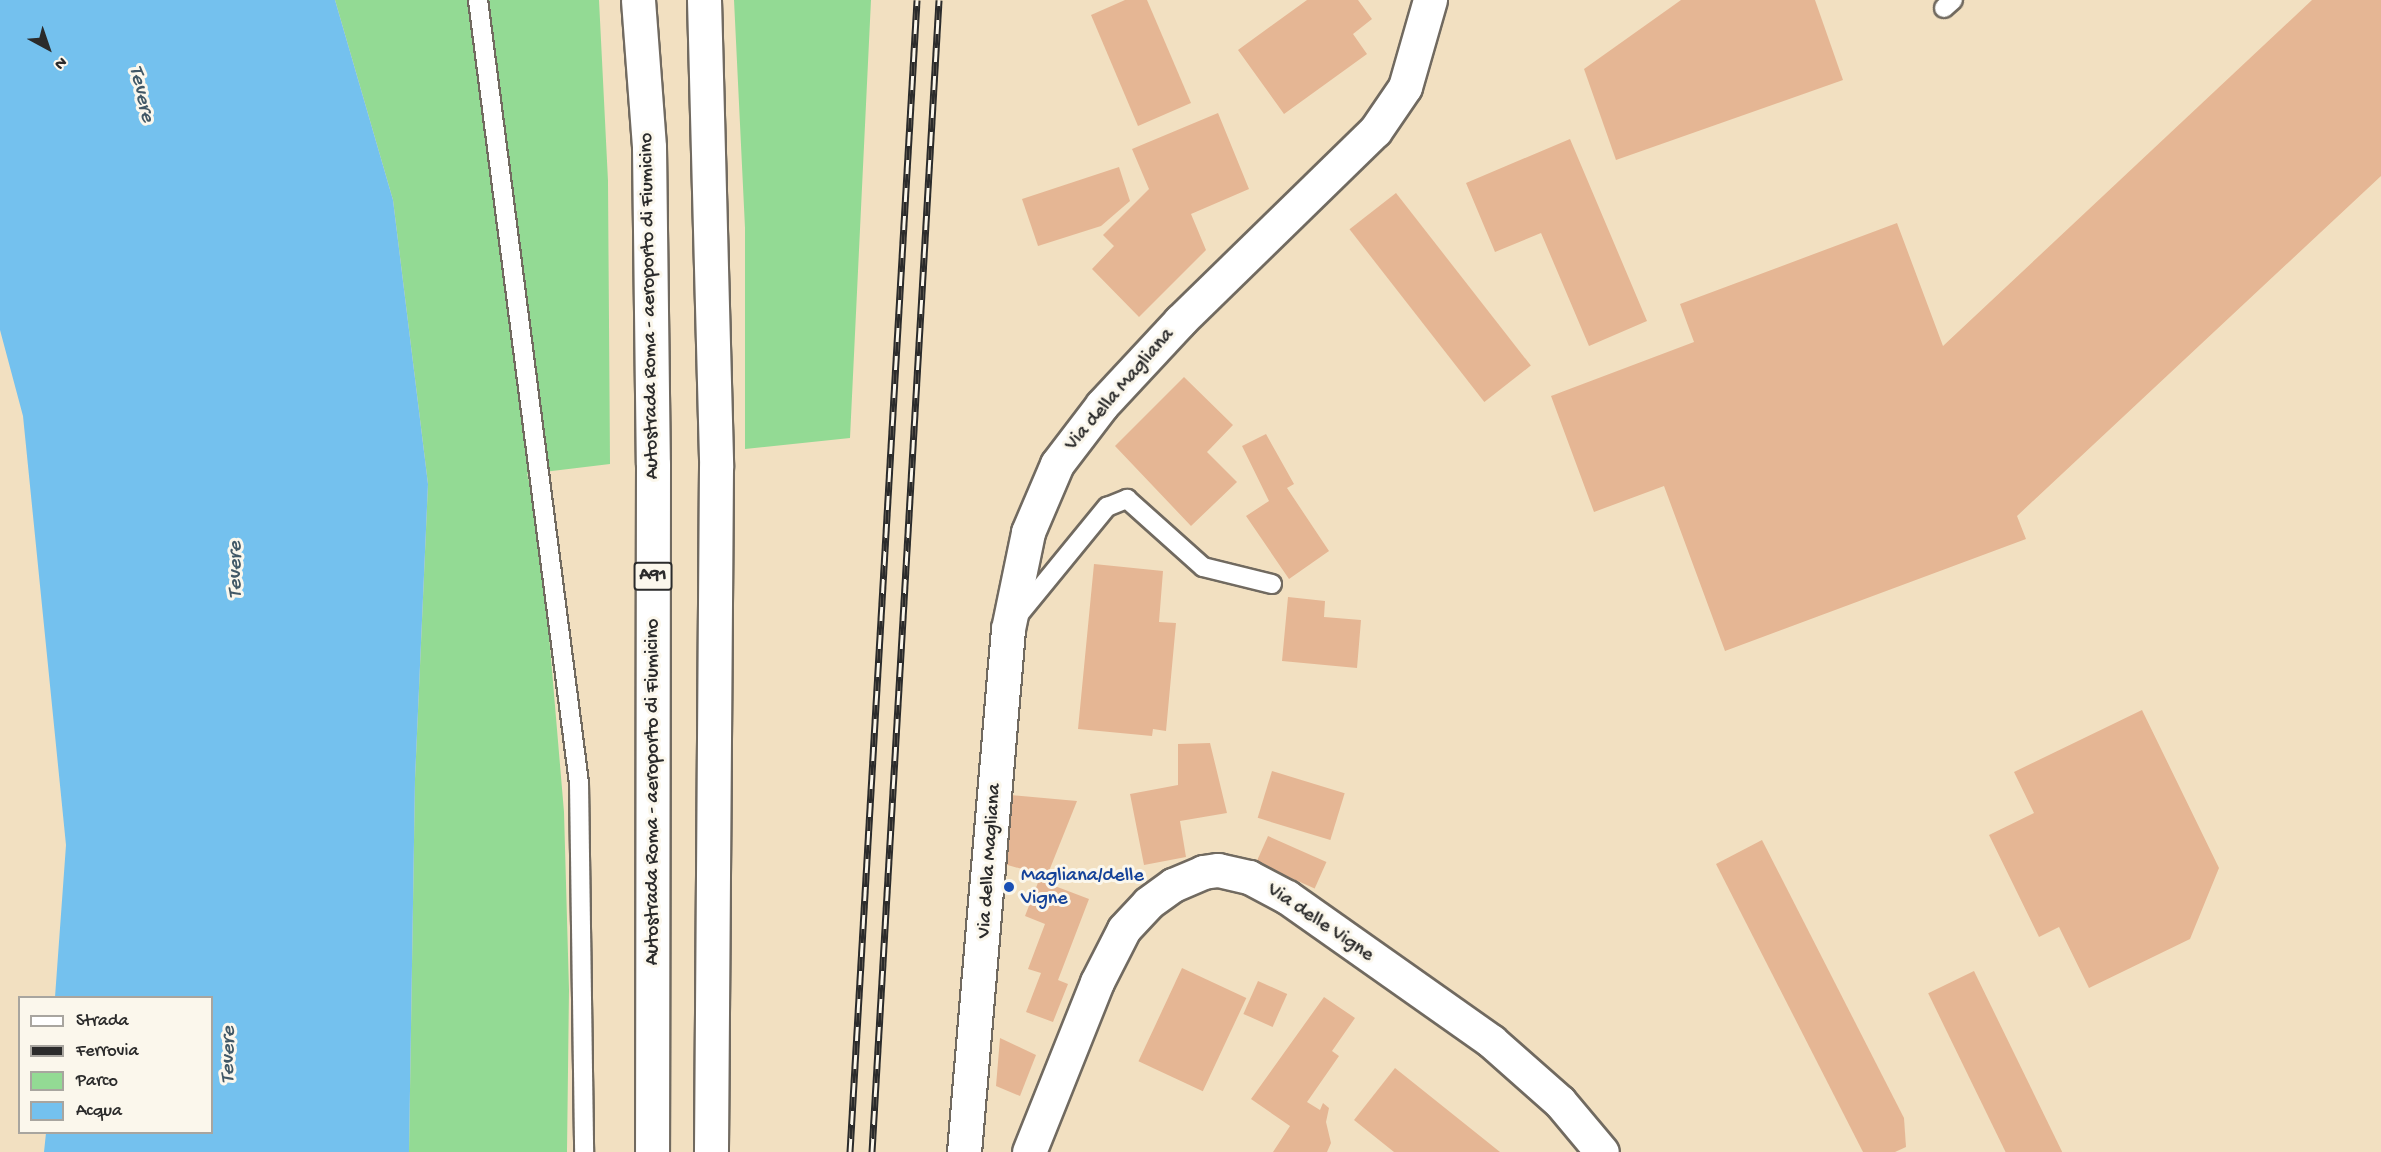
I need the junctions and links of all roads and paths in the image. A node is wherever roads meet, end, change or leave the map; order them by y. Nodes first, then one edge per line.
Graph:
1 (478, 0) edge
2 (638, 0) edge
3 (704, 0) edge
4 (1430, 0) edge
5 (1272, 584) dead end
6 (1008, 629) junction
7 (584, 1152) edge
8 (652, 1152) edge
9 (711, 1152) edge
10 (964, 1152) edge
11 (1029, 1152) edge
12 (1602, 1152) edge

1 - 7 lane
2 - 8 main road, Autostrada Roma - aeroporto di Fiumicino / A91
3 - 9 main road
4 - 6 main road, Via della Magliana
5 - 6 lane
6 - 10 main road, Via della Magliana
11 - 12 main road, Via delle Vigne

